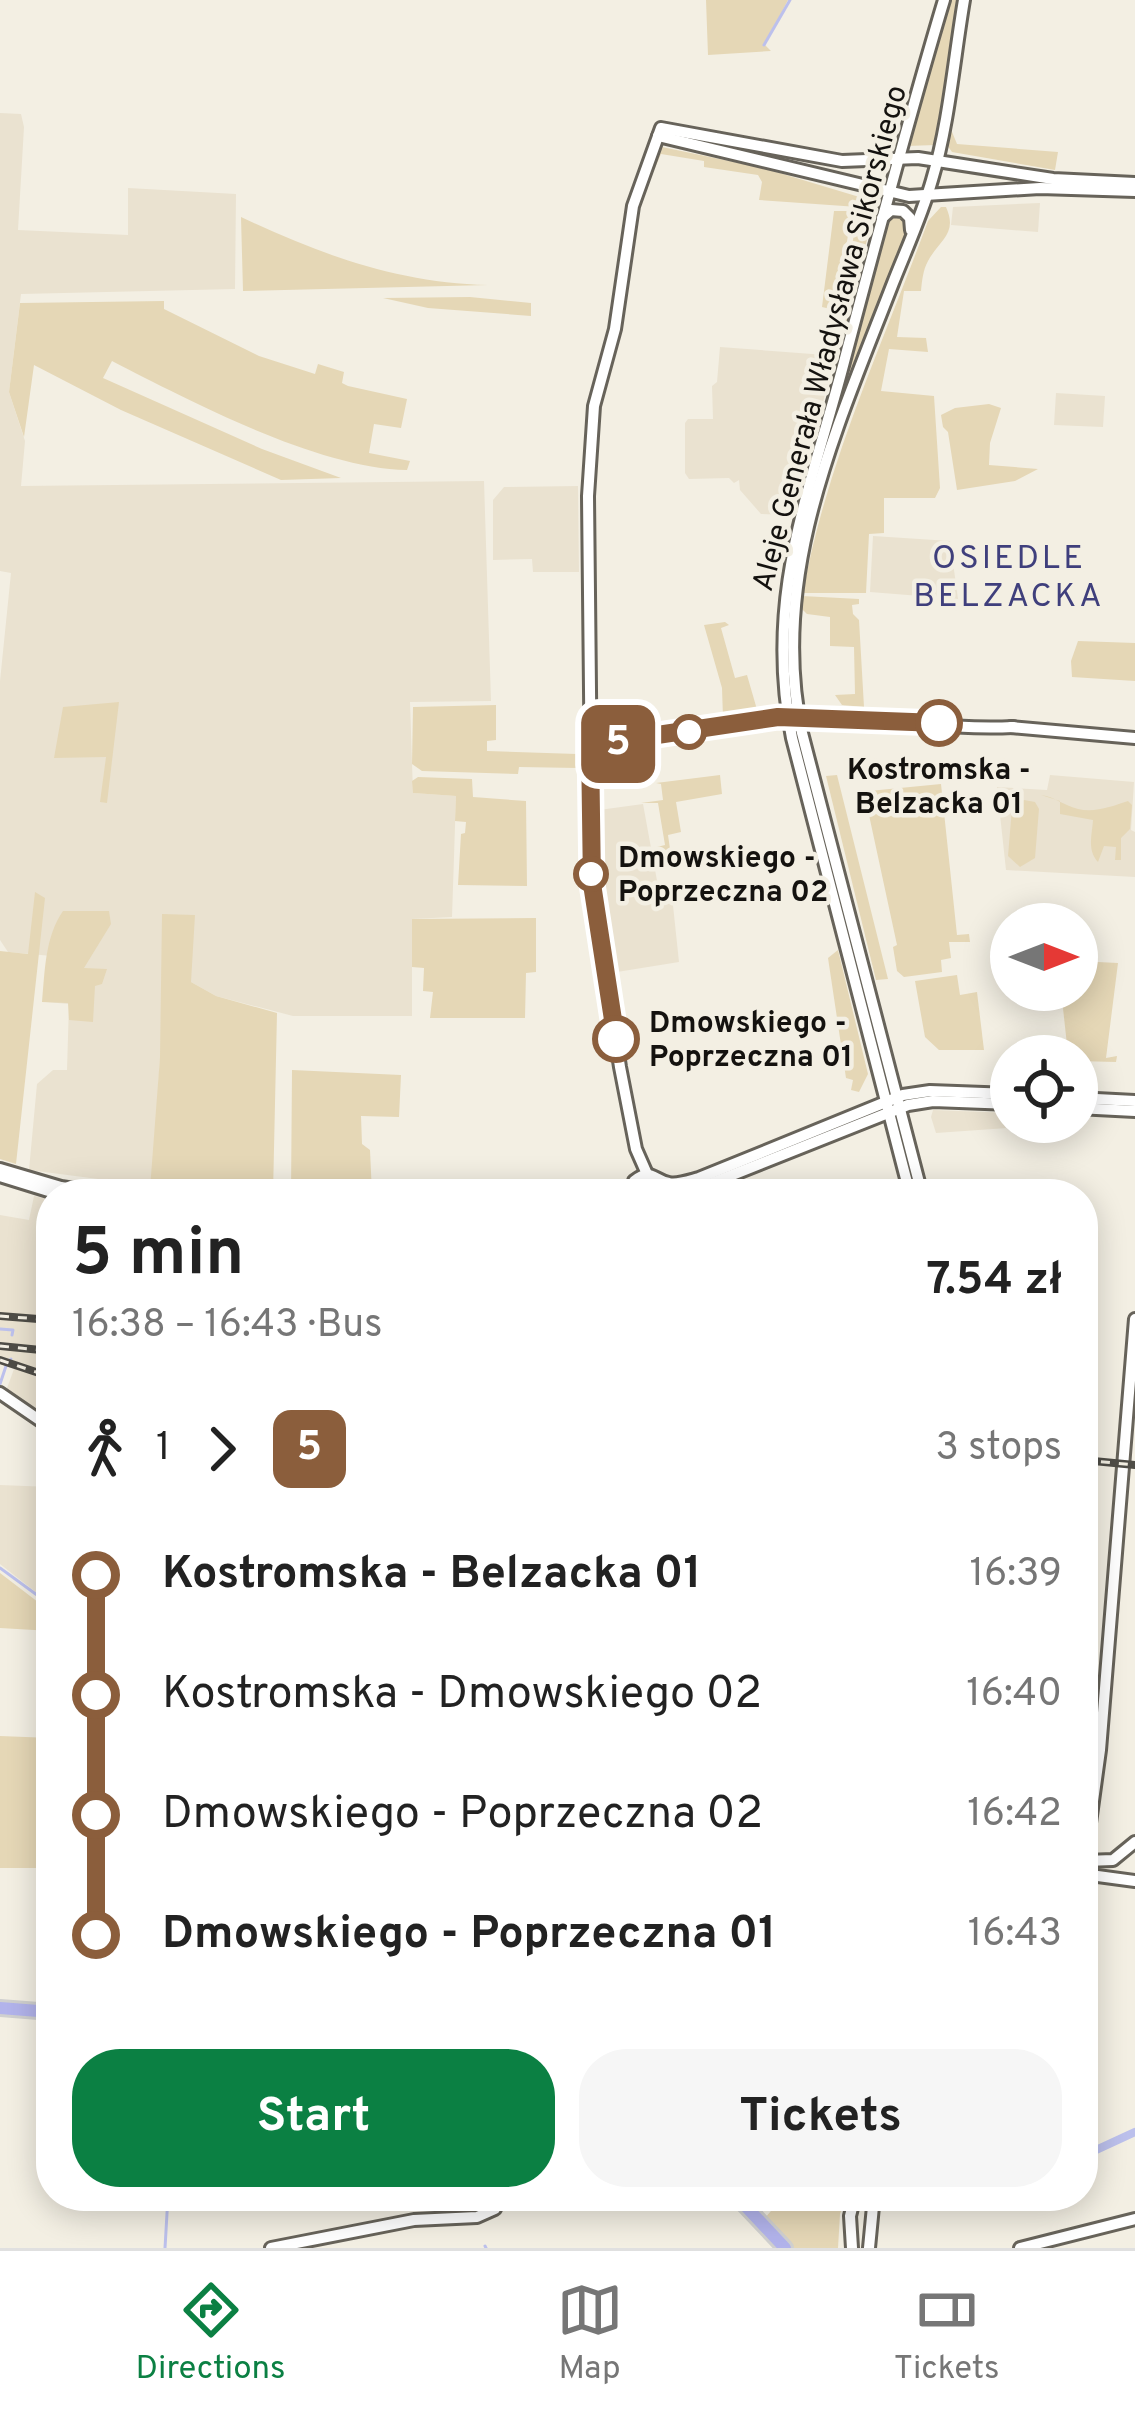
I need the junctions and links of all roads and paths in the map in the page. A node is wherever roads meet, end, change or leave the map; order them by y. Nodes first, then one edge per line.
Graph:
1 (944, 0) edge
2 (964, 0) edge
3 (659, 132) junction
4 (941, 133) junction
5 (896, 160) junction
6 (936, 160) junction
7 (959, 164) junction
8 (1135, 187) edge
9 (888, 191) junction
10 (926, 196) junction
11 (881, 220) junction
12 (910, 239) junction
13 (793, 717) junction
14 (1135, 738) edge
15 (590, 745) junction
16 (829, 862) junction
17 (876, 1065) junction
18 (890, 1072) junction
19 (922, 1091) junction
20 (990, 1093) edge
21 (1098, 1099) edge
22 (1135, 1101) edge
23 (990, 1103) edge
24 (892, 1104) junction
25 (864, 1109) junction
26 (1098, 1109) edge
27 (1135, 1111) edge
28 (0, 1172) edge
29 (635, 1179) edge
30 (698, 1179) edge
31 (721, 1179) edge
32 (907, 1179) edge
33 (917, 1179) edge
34 (36, 1181) edge
35 (36, 1186) edge
36 (1135, 1319) edge
37 (0, 1393) edge
38 (36, 1418) edge
39 (1098, 1755) edge
40 (1135, 1842) edge
41 (1098, 1861) edge
42 (1098, 1876) edge
43 (1135, 1881) edge
44 (0, 2008) edge
45 (36, 2011) edge
46 (492, 2211) edge
47 (750, 2211) edge
48 (852, 2211) edge
49 (873, 2211) edge
50 (1135, 2219) edge
51 (271, 2248) edge
52 (785, 2248) edge
53 (849, 2248) edge
54 (869, 2248) edge
55 (1020, 2248) edge

1 - 5 street, Aleje Generała Władysława Sikorskiego
2 - 4 street, Aleje Generała Władysława Sikorskiego
3 - 5 street
3 - 9 street
3 - 15 street
4 - 6 street, Aleje Generała Władysława Sikorskiego
4 - 7 street
5 - 6 street
5 - 9 street, Aleje Generała Władysława Sikorskiego
6 - 7 street
6 - 10 street, Aleje Generała Władysława Sikorskiego
7 - 8 street
8 - 10 street
9 - 10 street
9 - 11 street, Aleje Generała Władysława Sikorskiego
10 - 12 street, Aleje Generała Władysława Sikorskiego
11 - 12 street
11 - 13 street, Aleje Generała Władysława Sikorskiego
12 - 13 street, Aleje Generała Władysława Sikorskiego
13 - 14 street
13 - 15 street
13 - 16 street, Aleje Generała Władysława Sikorskiego
15 - 29 street
16 - 17 street, Aleje Generała Władysława Sikorskiego
16 - 18 street, Aleje Generała Władysława Sikorskiego
17 - 24 street, Aleje Generała Władysława Sikorskiego
17 - 25 street
18 - 19 street
18 - 24 street, Aleje Generała Władysława Sikorskiego
19 - 20 street
19 - 24 street
21 - 22 street
23 - 24 street
24 - 25 street
24 - 31 street
24 - 32 street
24 - 33 street
25 - 30 street
26 - 27 street
28 - 34 street
28 - 35 street
36 - 39 street
37 - 38 street
40 - 41 street
42 - 43 street
44 - 45 main road
46 - 51 street
47 - 52 main road
48 - 53 street
49 - 54 street
50 - 55 street

